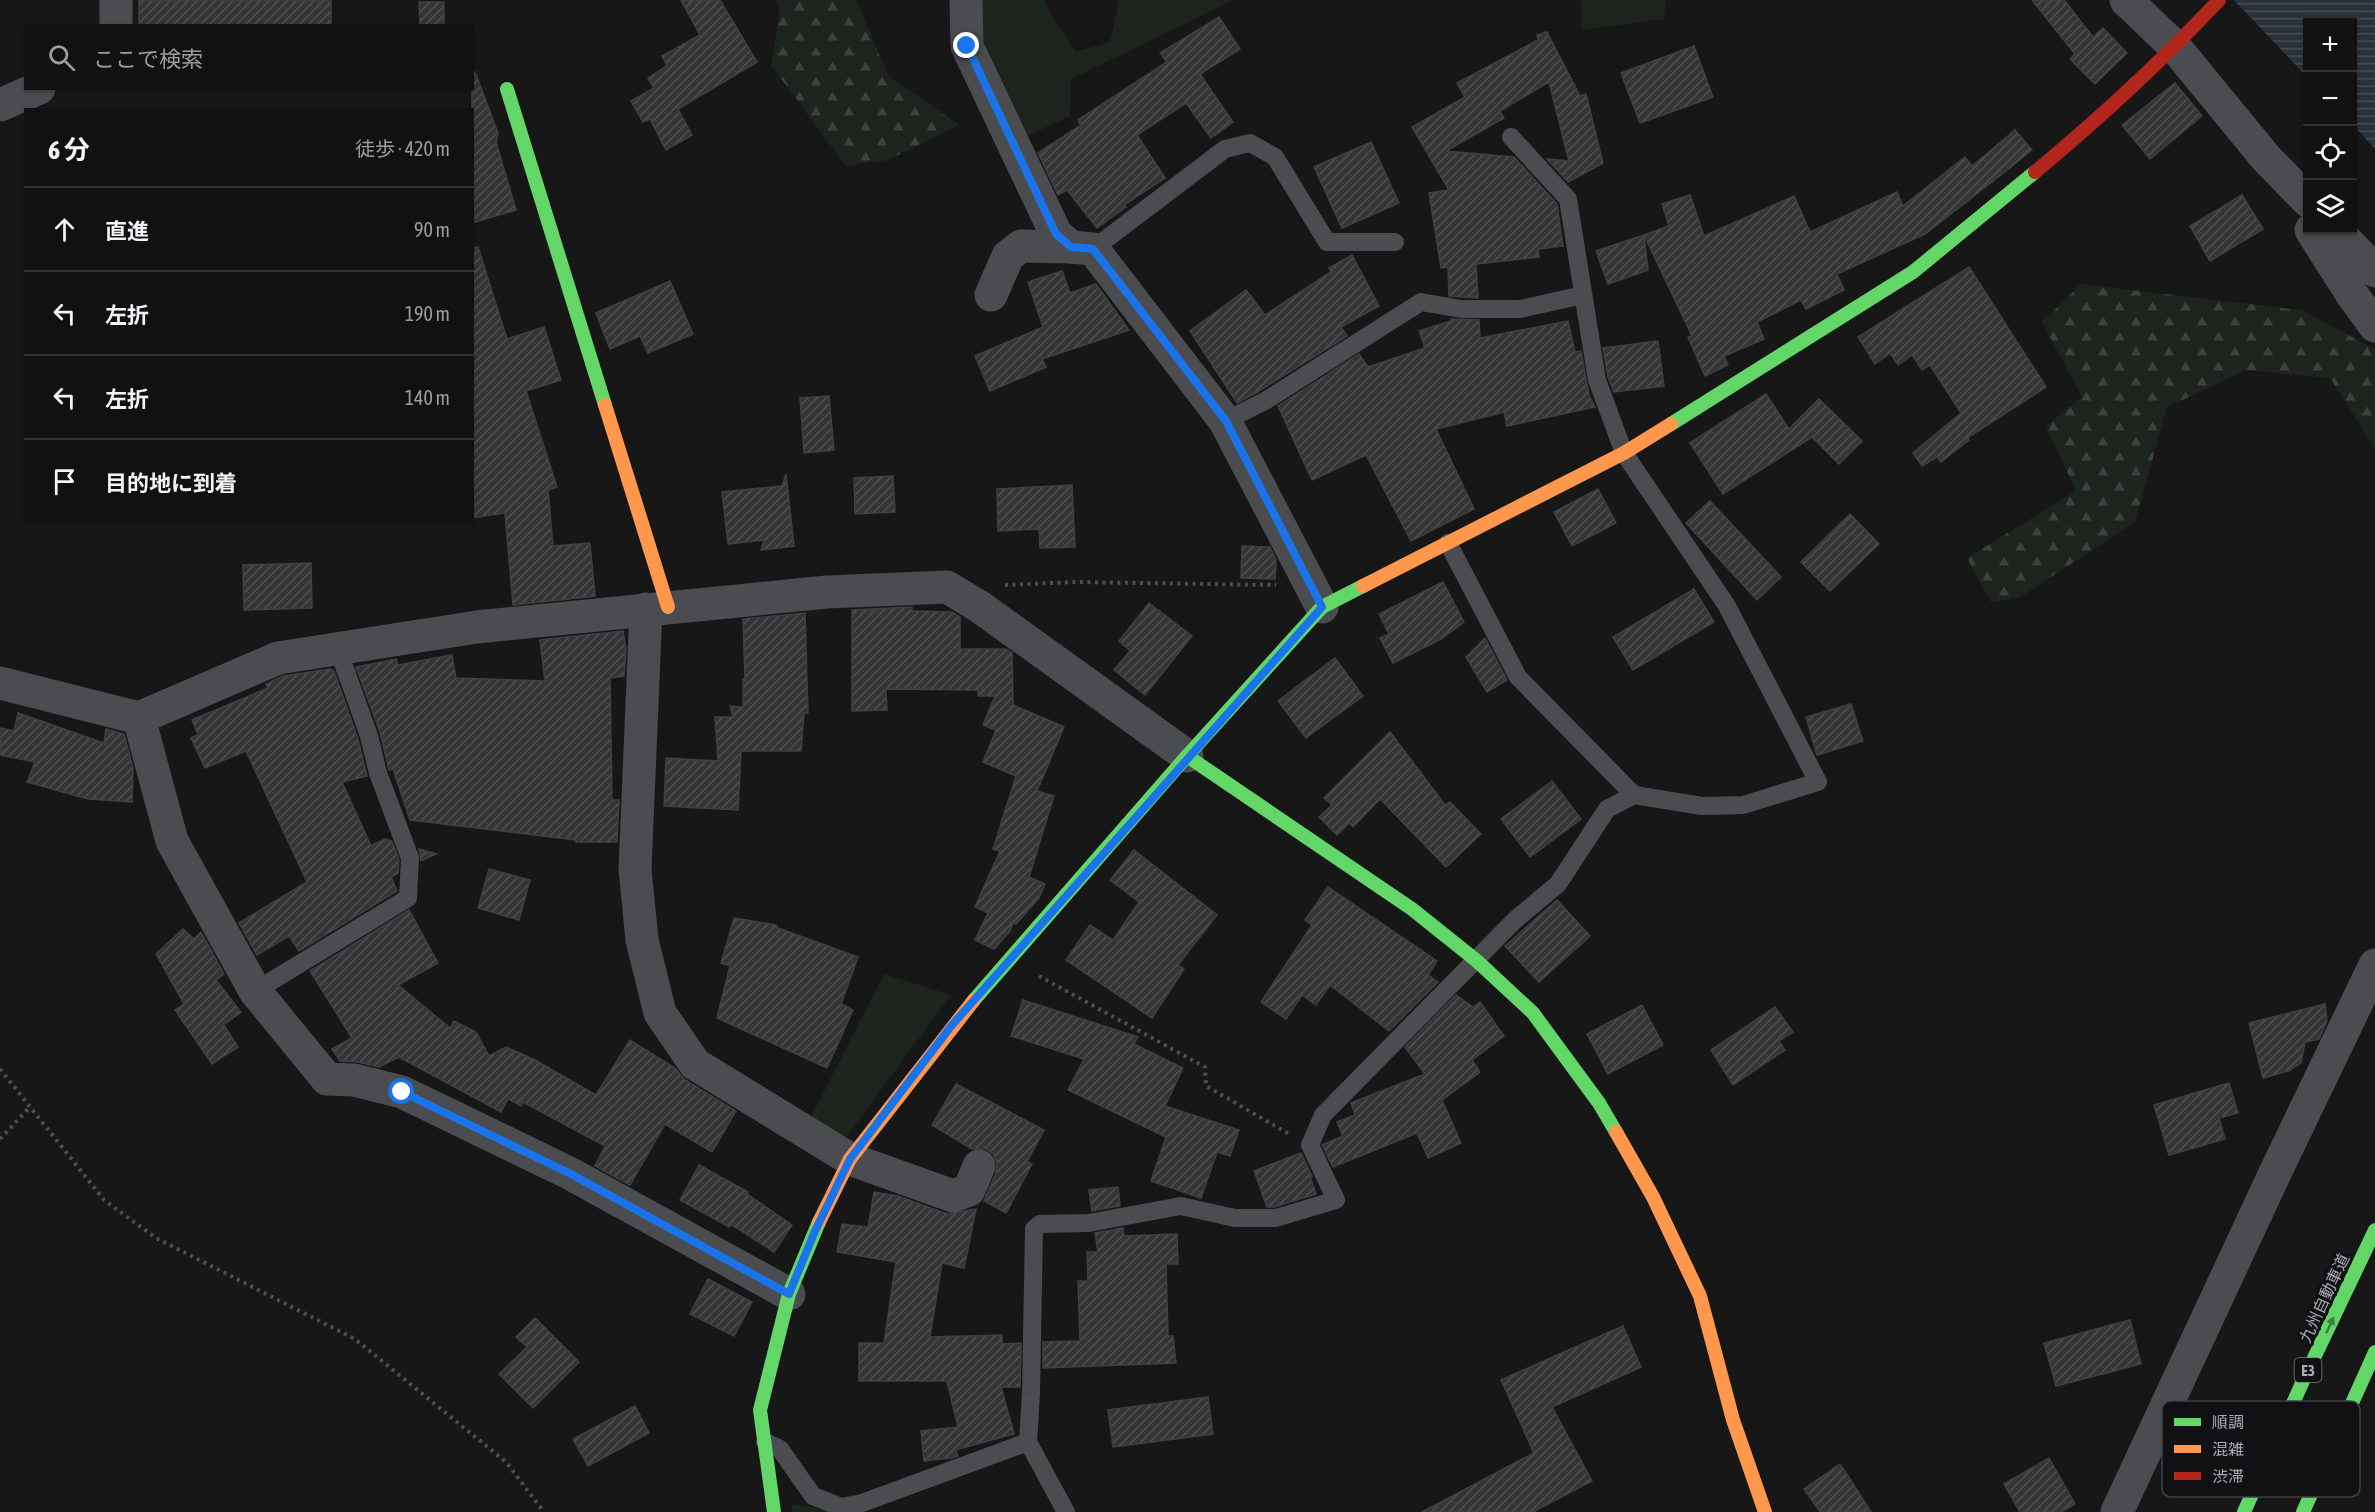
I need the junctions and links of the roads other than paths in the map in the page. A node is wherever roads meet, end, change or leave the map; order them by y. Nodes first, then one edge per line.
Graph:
1 (116, 0) edge
2 (966, 0) edge
3 (2126, 0) edge
4 (2219, 0) edge
5 (116, 24) edge
6 (2175, 47) junction
7 (507, 89) dead end
8 (34, 90) edge
9 (0, 105) edge
10 (1511, 137) dead end
11 (2266, 158) junction
12 (2303, 197) edge
13 (2303, 218) edge
14 (2314, 234) edge
15 (2340, 234) edge
16 (1395, 242) dead end
17 (1082, 248) junction
18 (2375, 271) edge
19 (992, 295) dead end
20 (1583, 295) junction
21 (2375, 326) edge
22 (1226, 421) junction
23 (1624, 453) junction
24 (1448, 543) junction
25 (1315, 596) junction
26 (657, 608) junction
27 (338, 649) junction
28 (0, 683) edge
29 (139, 718) junction
30 (1187, 756) junction
31 (1634, 795) junction
32 (1477, 961) junction
33 (2375, 965) edge
34 (255, 991) junction
35 (850, 1159) junction
36 (979, 1166) dead end
37 (2375, 1230) edge
38 (789, 1294) junction
39 (2375, 1352) edge
40 (2169, 1401) edge
41 (2294, 1401) edge
42 (2353, 1401) edge
43 (2162, 1415) edge
44 (765, 1442) junction
45 (1028, 1442) junction
46 (2251, 1497) edge
47 (2310, 1497) edge
48 (774, 1512) edge
49 (1066, 1512) edge
50 (1765, 1512) edge
51 (2117, 1512) edge
52 (2244, 1512) edge
53 (2303, 1512) edge

1 - 5 street
2 - 17 street
3 - 6 street
4 - 6 main road
6 - 11 street
6 - 23 main road
7 - 26 main road
8 - 9 street
10 - 20 lane
11 - 12 street
11 - 13 street
14 - 21 street
15 - 18 street
16 - 17 lane
17 - 19 street
17 - 22 street
20 - 22 lane
20 - 23 lane
22 - 25 street
23 - 24 main road
23 - 31 lane
24 - 25 main road
24 - 31 lane
25 - 30 main road
26 - 27 street
26 - 30 street
26 - 35 street
27 - 29 street
27 - 34 lane
28 - 29 street
29 - 34 street
30 - 32 main road
30 - 35 main road
31 - 32 lane
32 - 45 lane
32 - 50 main road
33 - 40 street
34 - 38 street
35 - 36 street
35 - 38 main road
41 -> 37 main road, 九州自動車道 / E3
38 - 44 main road
39 - 42 main road
43 - 51 street
44 - 45 lane
44 - 48 main road
45 - 49 lane
52 -> 46 main road, 九州自動車道 / E3
47 - 53 main road

